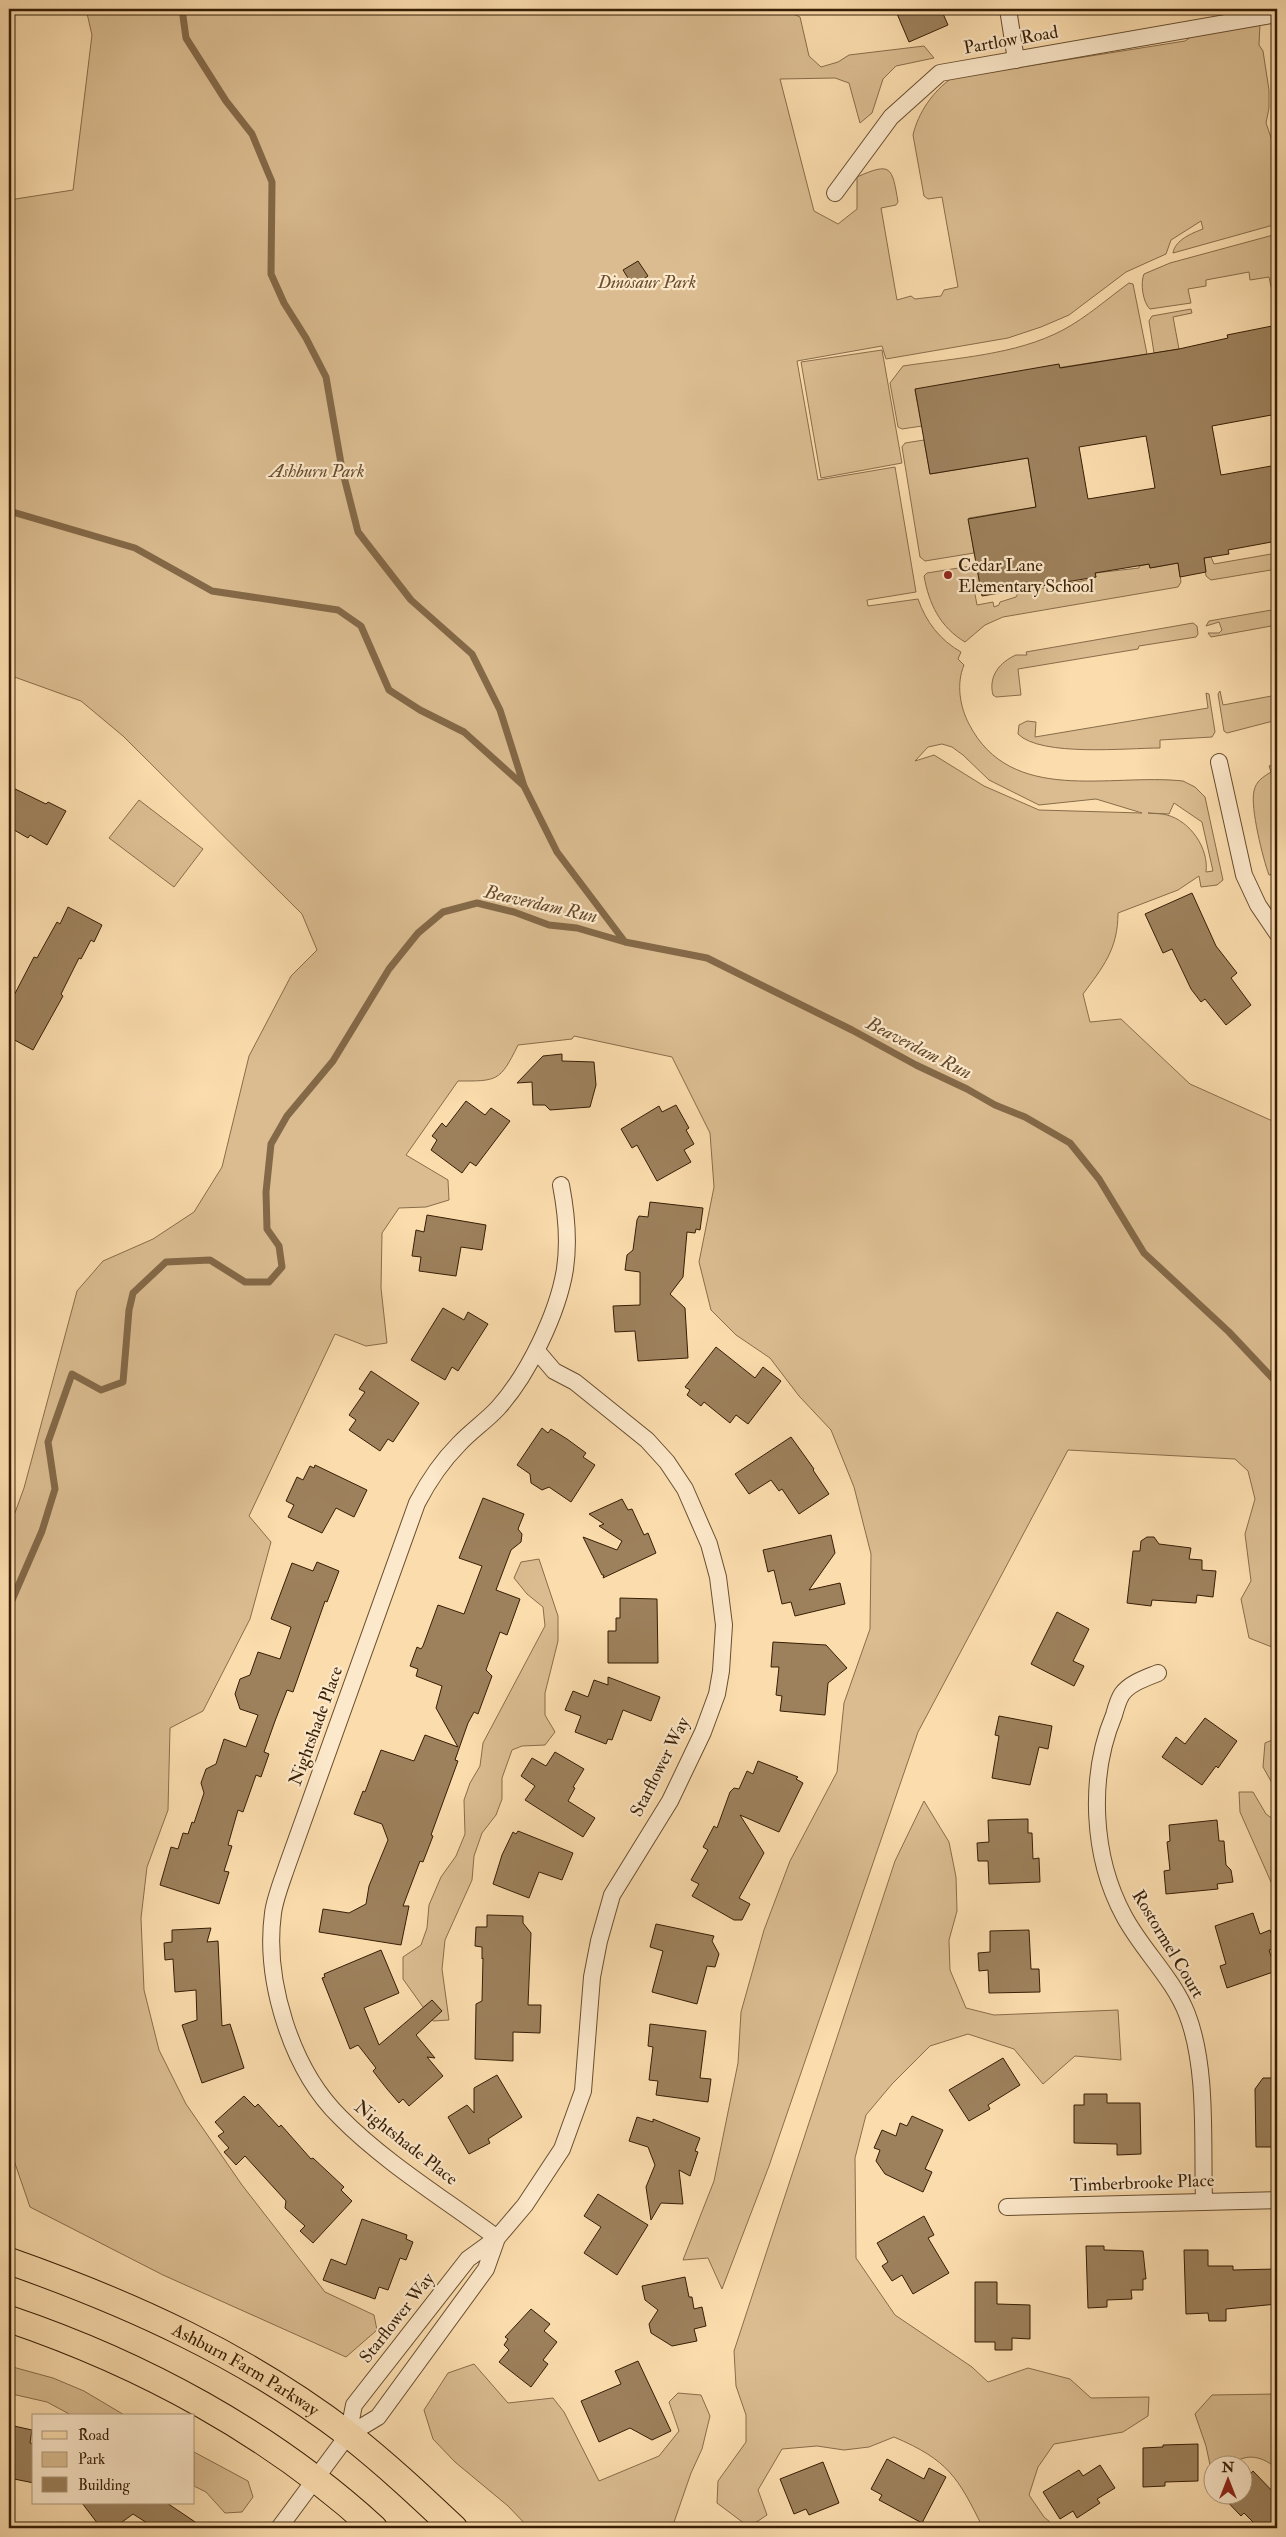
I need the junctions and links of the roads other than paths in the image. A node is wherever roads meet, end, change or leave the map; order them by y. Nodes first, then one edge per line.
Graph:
1 (1008, 9) edge
2 (1277, 14) edge
3 (1016, 60) junction
4 (835, 193) dead end
5 (1219, 762) dead end
6 (1277, 933) edge
7 (561, 1185) dead end
8 (537, 1351) junction
9 (1158, 1673) dead end
10 (1277, 2200) edge
11 (1204, 2201) junction
12 (1007, 2207) dead end
13 (497, 2238) junction
14 (9, 2261) edge
15 (9, 2319) edge
16 (348, 2435) junction
17 (315, 2479) junction
18 (279, 2528) edge
19 (374, 2528) edge
20 (454, 2528) edge

1 - 3 street
2 - 3 street, Partlow Road
3 - 4 street, Partlow Road
5 - 6 street
7 - 8 street, Nightshade Place
8 - 13 street, Starflower Way
8 - 13 street, Nightshade Place
9 - 11 street, Rostormel Court
10 - 11 street, Timberbrooke Place
11 - 12 street, Timberbrooke Place
13 - 16 street, Starflower Way
13 - 16 street, Starflower Way
14 - 16 main road, Ashburn Farm Parkway
15 - 17 main road
16 - 17 street, Starflower Way
16 - 20 main road, Ashburn Farm Parkway
17 - 18 street, Starflower Way
17 - 19 main road

